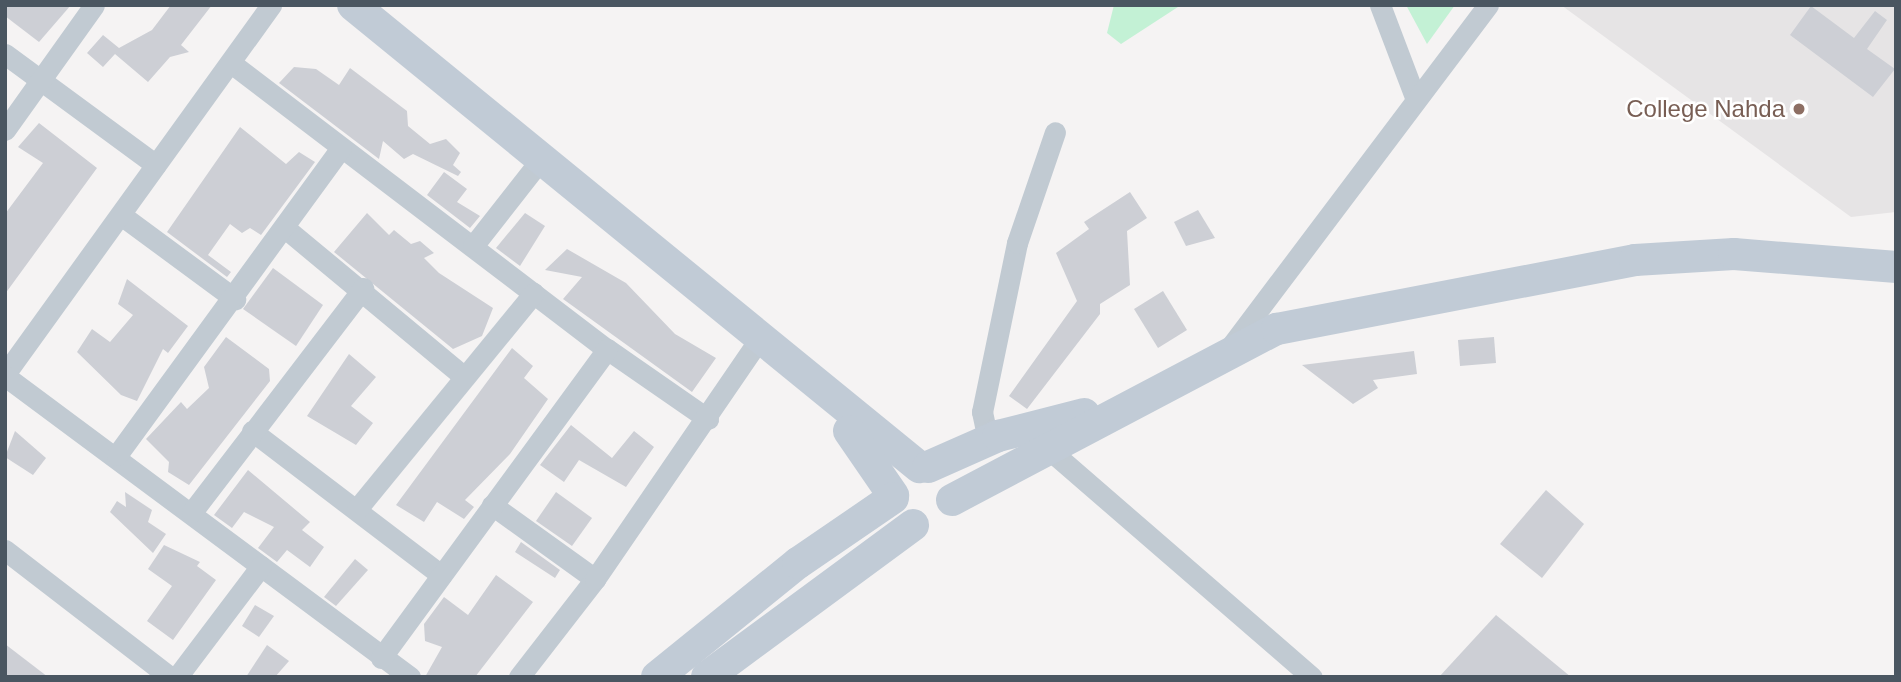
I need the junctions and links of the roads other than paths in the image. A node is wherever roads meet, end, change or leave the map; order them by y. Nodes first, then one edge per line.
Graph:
1 (94, 5) edge
2 (271, 5) edge
3 (353, 5) edge
4 (1380, 5) edge
5 (1488, 5) edge
6 (5, 54) edge
7 (231, 63) junction
8 (42, 80) junction
9 (1415, 97) junction
10 (5, 131) edge
11 (1055, 132) dead end
12 (341, 148) junction
13 (542, 158) junction
14 (156, 165) junction
15 (121, 215) junction
16 (285, 228) junction
17 (472, 246) junction
18 (1896, 267) edge
19 (363, 288) junction
20 (534, 293) junction
21 (235, 299) junction
22 (760, 338) junction
23 (607, 349) junction
24 (1228, 350) junction
25 (794, 366) junction
26 (5, 375) edge
27 (463, 376) junction
28 (1119, 407) junction
29 (708, 419) junction
30 (252, 431) junction
31 (988, 440) junction
32 (1045, 446) junction
33 (117, 455) junction
34 (924, 467) junction
35 (893, 496) junction
36 (952, 500) junction
37 (492, 505) junction
38 (357, 509) junction
39 (192, 512) junction
40 (913, 525) junction
41 (5, 550) edge
42 (261, 566) junction
43 (441, 575) junction
44 (595, 579) junction
45 (381, 658) junction
46 (170, 677) edge
47 (177, 677) edge
48 (410, 677) edge
49 (519, 677) edge
50 (657, 677) edge
51 (707, 677) edge
52 (1312, 677) edge

1 - 8 street
2 - 7 street
3 - 13 main road
4 - 9 street
5 - 9 street
6 - 8 street
7 - 12 street
7 - 14 street
8 - 10 street
8 - 14 street
9 - 24 street
11 - 31 street
12 - 16 street
12 - 17 street
13 - 17 street
13 - 22 main road
14 - 15 street
15 - 21 street
15 - 26 street
16 - 19 street
16 - 21 street
17 - 20 street
18 - 24 main road
19 - 27 street
19 - 30 street
20 - 23 street
20 - 27 street
21 - 33 street
22 - 25 main road
22 - 29 street
23 - 29 street
23 - 37 street
24 - 28 main road
25 - 34 main road
25 - 35 main road
26 - 33 street
27 - 38 street
28 - 31 main road
28 - 32 main road
29 - 44 street
30 - 38 street
30 - 39 street
31 - 34 main road
32 - 36 main road
32 - 52 street
33 - 39 street
34 - 35 main road
34 - 36 main road
35 - 40 main road
35 - 50 main road
36 - 40 main road
37 - 43 street
37 - 44 street
38 - 43 street
39 - 42 street
40 - 51 main road
41 - 46 street
42 - 45 street
42 - 47 street
43 - 45 street
44 - 49 street
45 - 48 street

